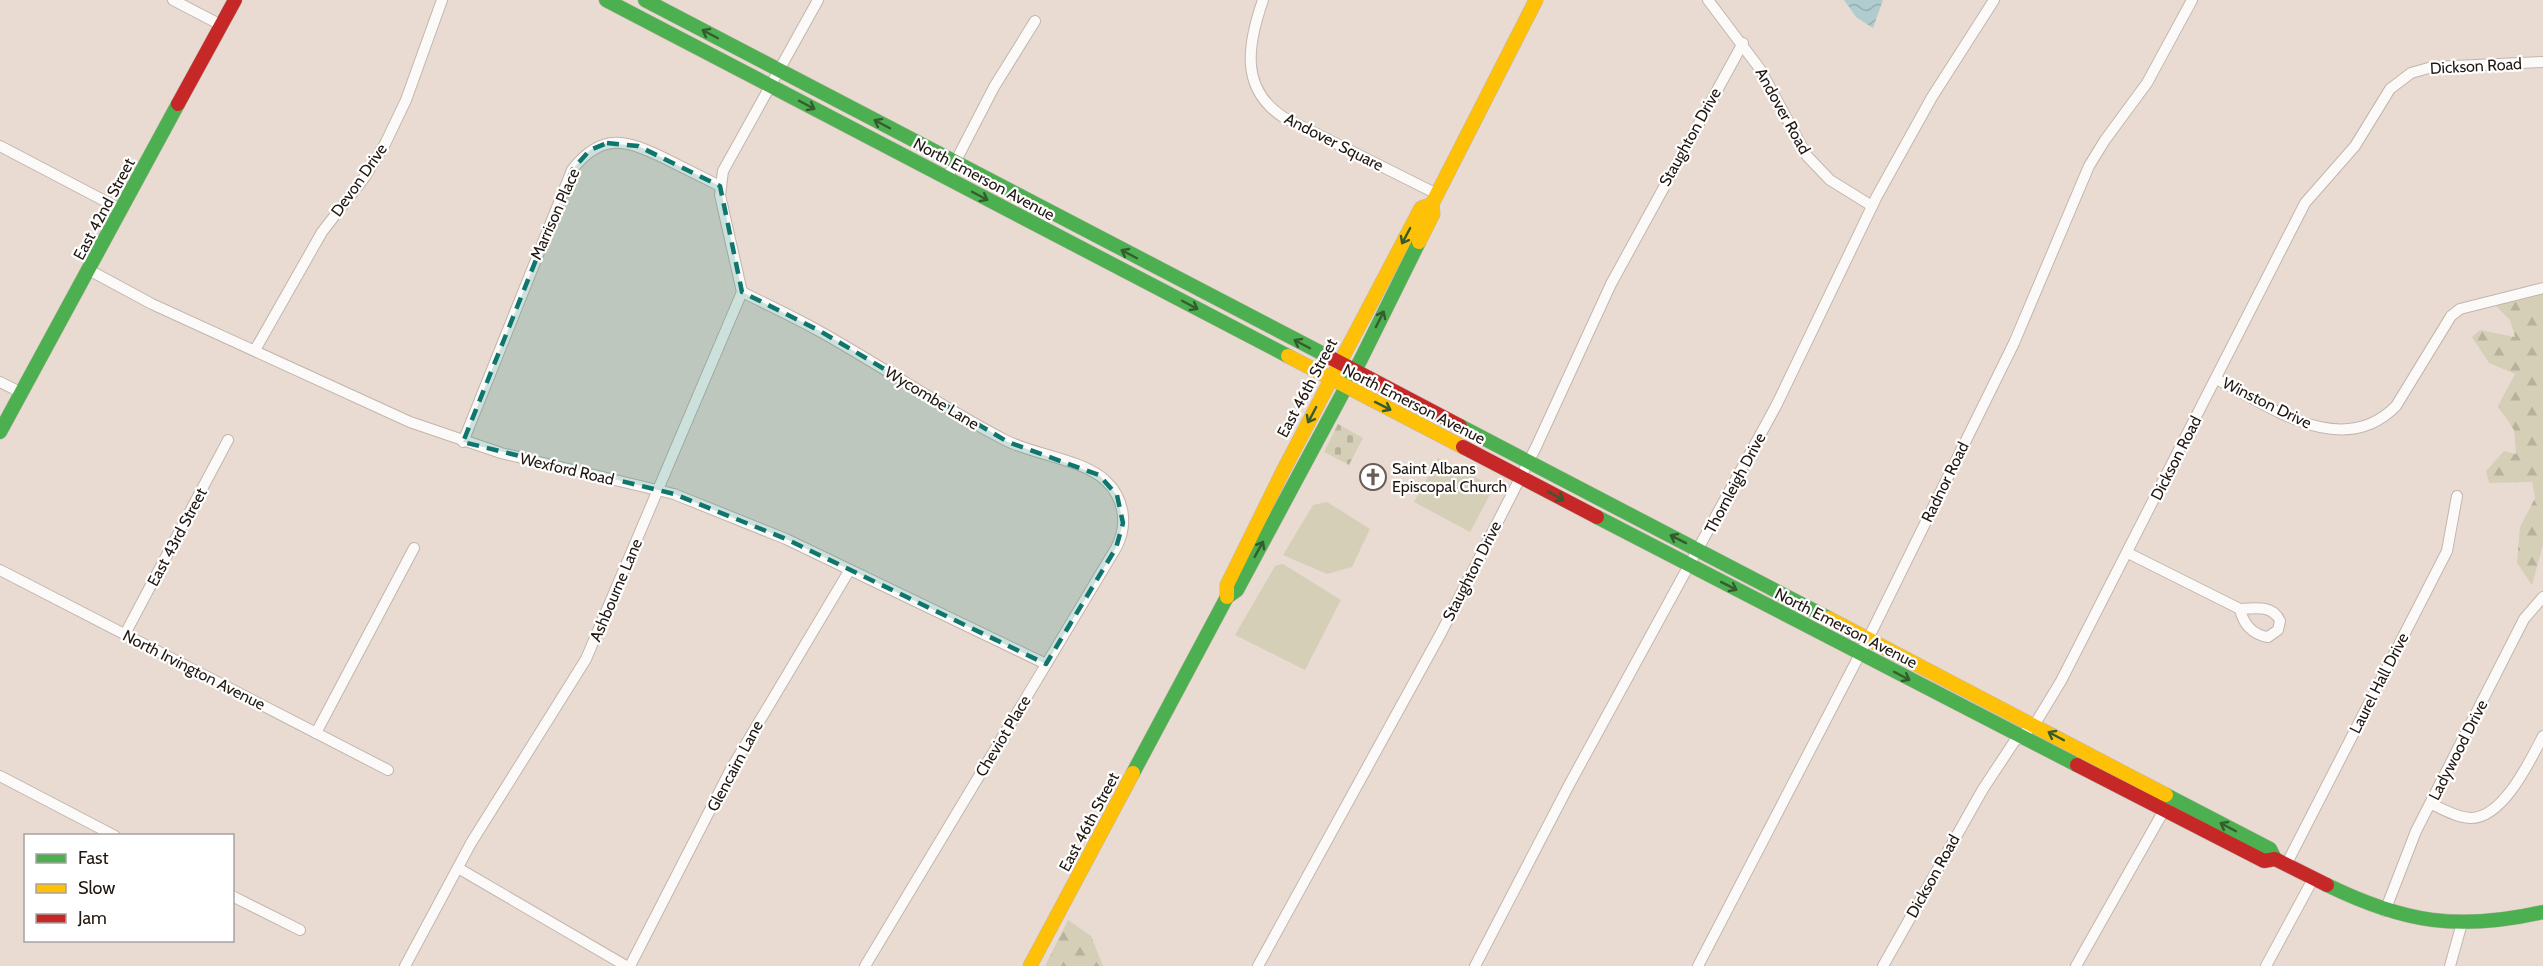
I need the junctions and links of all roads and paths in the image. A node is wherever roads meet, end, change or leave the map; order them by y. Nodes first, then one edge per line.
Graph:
1 (173, 0) edge
2 (235, 0) edge
3 (442, 0) edge
4 (606, 0) edge
5 (645, 0) edge
6 (818, 0) edge
7 (1263, 0) edge
8 (1536, 0) edge
9 (1708, 0) edge
10 (2192, 0) edge
11 (1990, 3) edge
12 (1035, 21) dead end
13 (221, 25) junction
14 (1743, 43) junction
15 (2543, 62) edge
16 (779, 70) junction
17 (770, 85) junction
18 (0, 146) edge
19 (955, 162) junction
20 (946, 178) junction
21 (720, 186) junction
22 (1434, 199) junction
23 (1872, 206) junction
24 (122, 210) junction
25 (89, 270) junction
26 (2543, 288) edge
27 (742, 292) junction
28 (255, 350) junction
29 (1339, 364) junction
30 (1354, 371) junction
31 (2216, 379) junction
32 (1331, 380) junction
33 (0, 382) edge
34 (1345, 387) junction
35 (22, 393) junction
36 (0, 432) edge
37 (228, 440) dead end
38 (463, 442) junction
39 (1528, 462) junction
40 (1520, 478) junction
41 (658, 490) junction
42 (2457, 496) dead end
43 (1119, 500) joint
44 (414, 548) dead end
45 (1699, 550) junction
46 (2128, 553) junction
47 (1690, 566) junction
48 (0, 570) edge
49 (849, 571) junction
50 (1227, 597) junction
51 (2543, 597) edge
52 (2240, 609) dead end
53 (125, 634) junction
54 (1868, 638) junction
55 (1860, 654) junction
56 (1046, 664) junction
57 (2035, 724) junction
58 (316, 733) junction
59 (2019, 737) junction
60 (2541, 743) edge
61 (388, 770) dead end
62 (0, 776) edge
63 (2172, 797) junction
64 (2431, 804) junction
65 (2164, 811) junction
66 (111, 834) edge
67 (2280, 862) junction
68 (458, 868) junction
69 (2313, 879) junction
70 (234, 897) edge
71 (2385, 911) junction
72 (2543, 912) edge
73 (2462, 923) junction
74 (300, 930) dead end
75 (405, 966) edge
76 (628, 966) edge
77 (865, 966) edge
78 (1030, 966) edge
79 (1258, 966) edge
80 (1474, 966) edge
81 (1698, 966) edge
82 (1883, 966) edge
83 (2076, 966) edge
84 (2266, 966) edge
85 (2450, 966) edge

1 - 13 street
2 - 13 main road, East 42nd Street
3 - 28 street, Devon Drive
4 - 17 main road, North Emerson Avenue
16 -> 5 main road, North Emerson Avenue
6 - 16 street
7 - 22 street, Andover Square
8 - 22 main road, East 46th Street
9 - 14 street, Andover Road
10 - 54 street, Radnor Road
11 - 23 street, Thornleigh Drive
12 - 19 street
13 - 24 main road, East 42nd Street
14 - 23 street, Andover Road
14 - 39 street, Staughton Drive
15 - 31 street, Dickson Road
16 - 17 street
19 -> 16 main road, North Emerson Avenue
17 -> 20 main road, North Emerson Avenue
17 - 21 street
18 - 24 street
19 - 20 street
29 -> 19 main road, North Emerson Avenue
20 -> 32 main road, North Emerson Avenue
21 - 27 street
21 - 38 street, Marrison Place
22 -> 29 main road, East 46th Street
30 -> 22 main road, East 46th Street
23 - 45 street, Thornleigh Drive
24 - 25 main road, East 42nd Street
25 - 28 street, Wexford Road
25 - 35 main road, East 42nd Street
26 - 31 street, Winston Drive
27 - 41 street, Ashbourne Lane
27 - 43 street, Wycombe Lane
28 - 38 street, Wexford Road
29 - 30 main road, North Emerson Avenue
29 - 32 main road, East 46th Street
30 - 34 main road, East 46th Street
30 - 39 main road, North Emerson Avenue
31 - 46 street, Dickson Road
32 - 34 main road, North Emerson Avenue
32 -> 50 main road, East 46th Street
33 - 35 street
34 -> 40 main road, North Emerson Avenue
50 -> 34 main road, East 46th Street
35 - 36 main road, East 42nd Street
37 - 53 street, East 43rd Street
38 - 41 street, Wexford Road
39 - 40 street, Staughton Drive
45 -> 39 main road, North Emerson Avenue
40 -> 47 main road, North Emerson Avenue
40 - 79 street, Staughton Drive
41 - 49 street, Wexford Road
41 - 68 street, Ashbourne Lane
42 - 67 street, Laurel Hall Drive
43 - 56 street, Cheviot Place
44 - 58 street
45 - 47 street, Thornleigh Drive
45 - 54 main road, North Emerson Avenue
46 - 52 street
46 - 57 street, Dickson Road
47 -> 55 main road, North Emerson Avenue
47 - 80 street, Thornleigh Drive
48 - 53 street, North Irvington Avenue
49 - 56 street, Wexford Road
49 - 76 street, Glencairn Lane
50 - 78 main road, East 46th Street
51 - 64 street, Ladywood Drive
53 - 58 street, North Irvington Avenue
54 - 55 street, Radnor Road
54 - 57 main road, North Emerson Avenue
55 -> 59 main road, North Emerson Avenue
55 - 81 street, Radnor Road
56 - 77 street, Cheviot Place
57 - 59 street, Dickson Road
63 -> 57 main road, North Emerson Avenue
58 - 61 street, North Irvington Avenue
59 - 65 main road, North Emerson Avenue
59 - 82 street, Dickson Road
60 - 64 street
62 - 66 street
63 - 65 street
67 -> 63 main road, North Emerson Avenue
64 - 71 street, Ladywood Drive
65 - 67 main road, North Emerson Avenue
65 - 83 street
67 - 69 main road, North Emerson Avenue
68 - 75 street, Ashbourne Lane
68 - 76 street
69 - 71 main road, North Emerson Avenue
69 - 84 street
70 - 74 street
71 - 73 main road, North Emerson Avenue
72 - 73 main road, North Emerson Avenue
73 - 85 street

